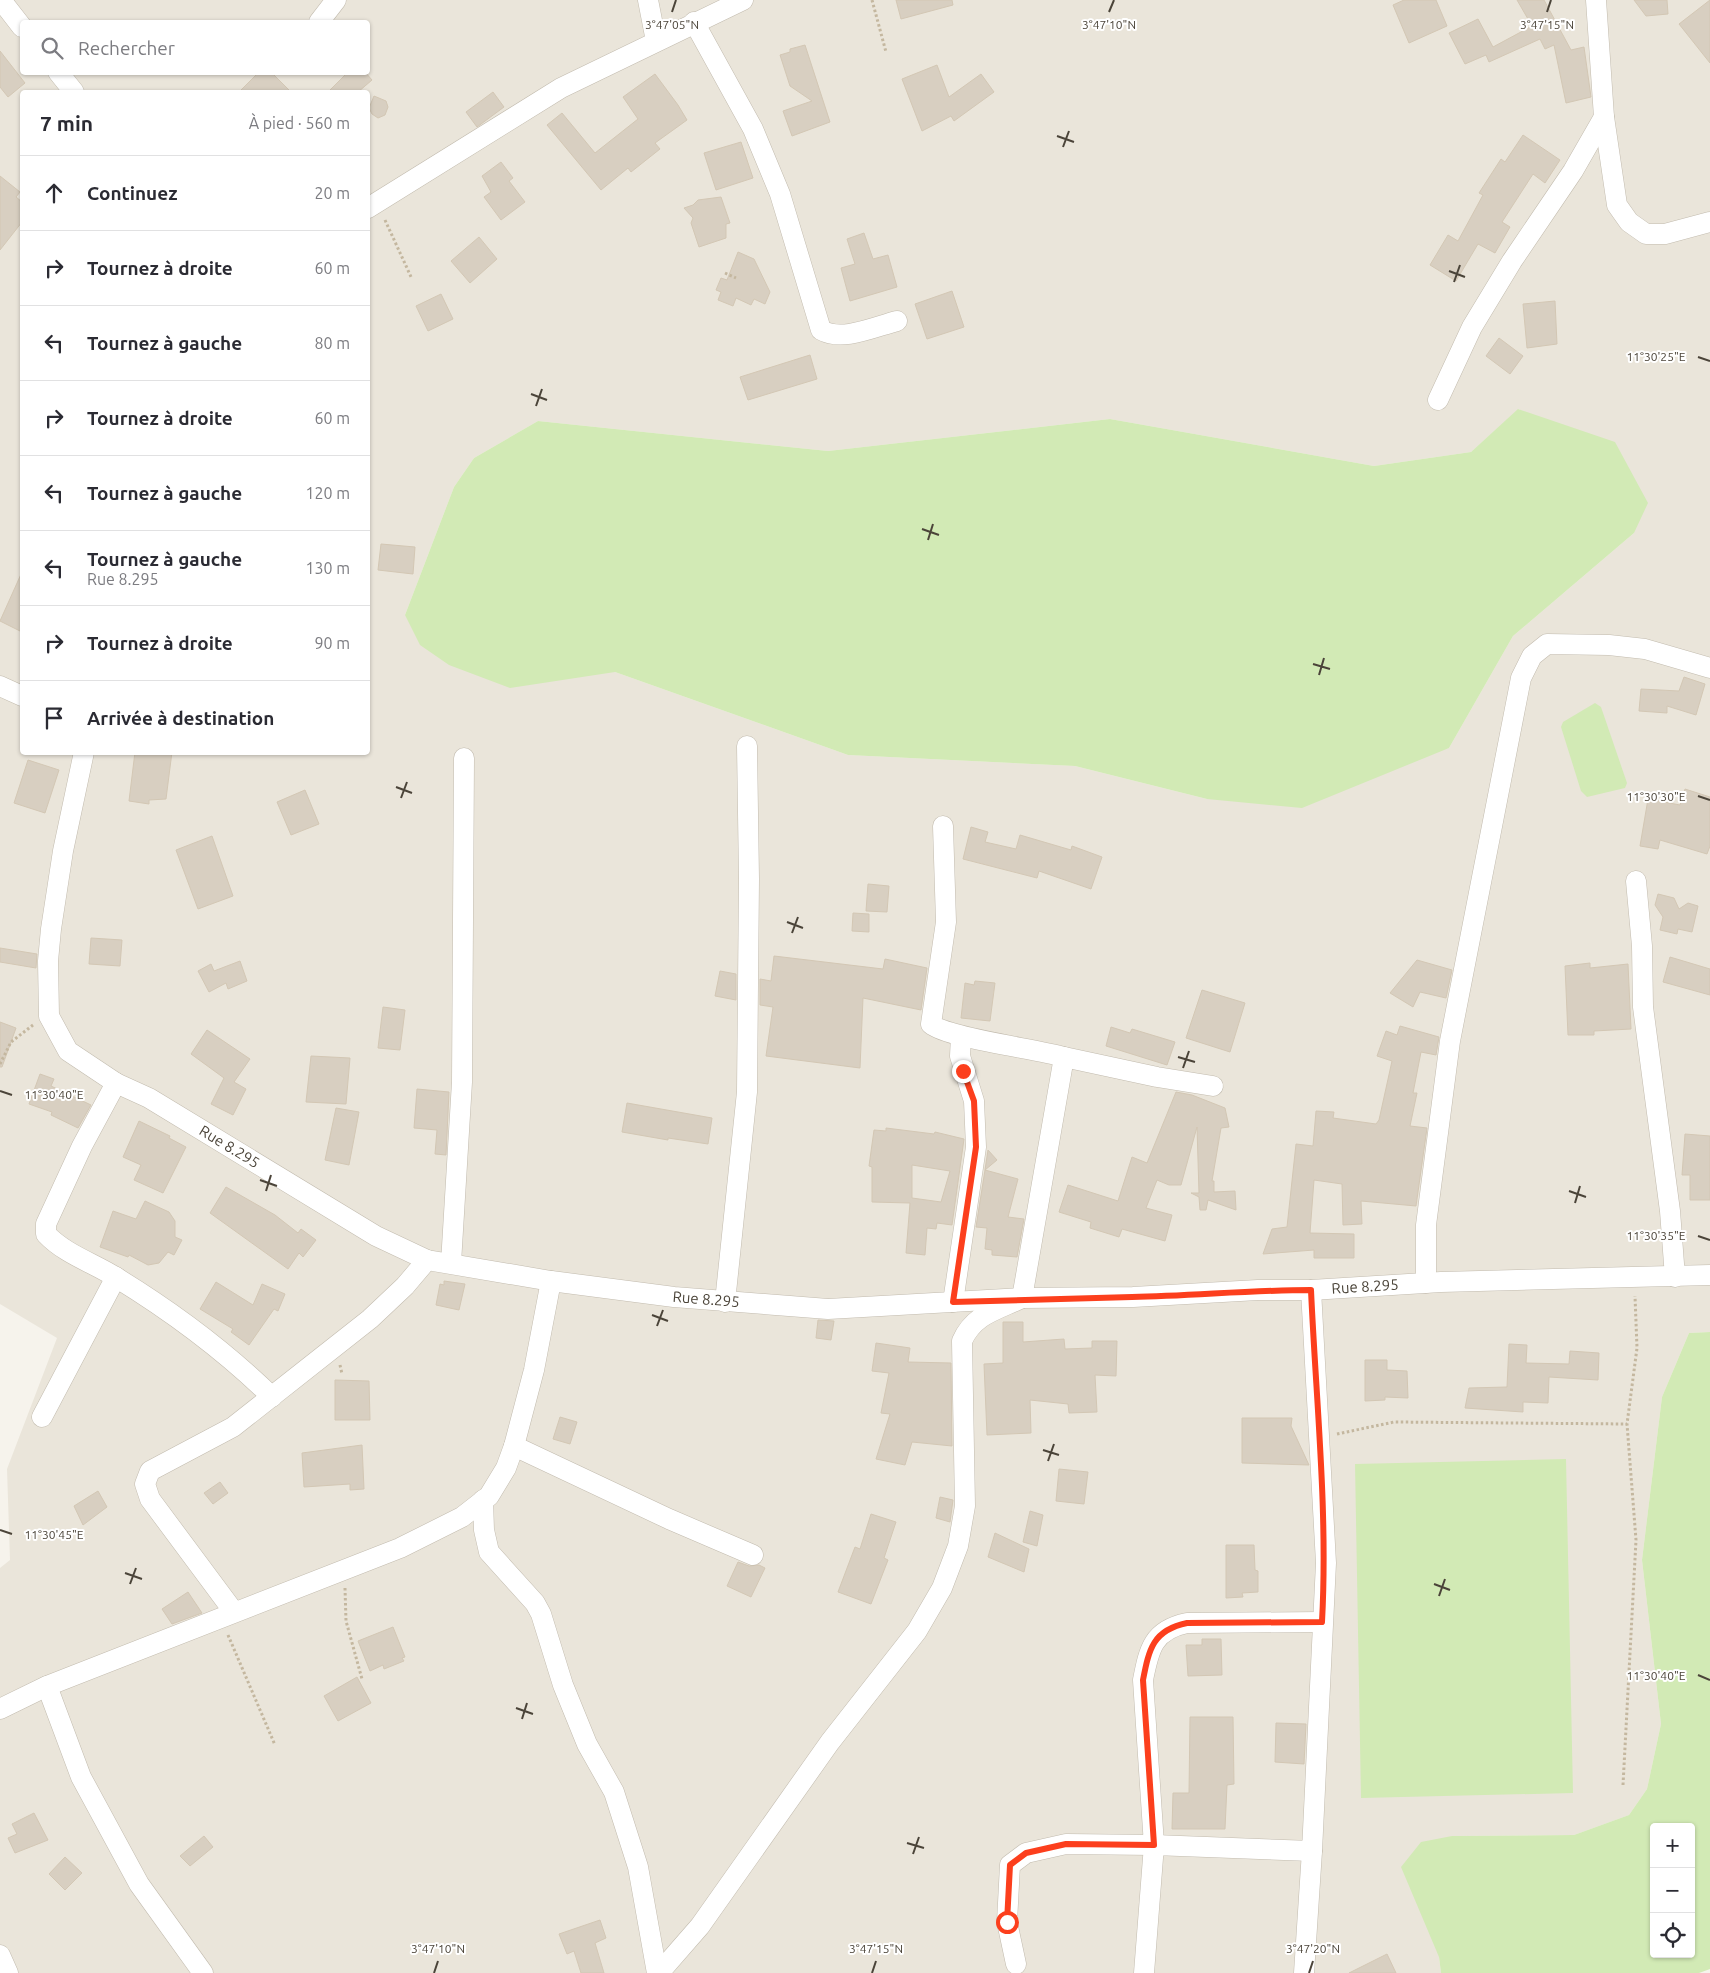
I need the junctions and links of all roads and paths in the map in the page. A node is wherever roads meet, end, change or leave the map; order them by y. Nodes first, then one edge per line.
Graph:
1 (1, 0) edge
2 (336, 0) edge
3 (648, 0) edge
4 (743, 0) edge
5 (872, 0) edge
6 (1596, 0) edge
7 (321, 20) edge
8 (694, 22) junction
9 (20, 25) edge
10 (656, 41) junction
11 (886, 52) dead end
12 (60, 75) edge
13 (72, 90) edge
14 (1604, 117) junction
15 (372, 204) edge
16 (1710, 222) edge
17 (724, 273) dead end
18 (736, 278) dead end
19 (412, 279) dead end
20 (897, 321) dead end
21 (1438, 400) dead end
22 (1710, 668) edge
23 (0, 686) edge
24 (20, 695) edge
25 (747, 746) dead end
26 (83, 755) edge
27 (464, 758) dead end
28 (943, 826) dead end
29 (1636, 881) dead end
30 (48, 1016) junction
31 (961, 1036) junction
32 (1064, 1057) junction
33 (0, 1064) edge
34 (116, 1083) junction
35 (1213, 1086) dead end
36 (427, 1260) junction
37 (451, 1264) junction
38 (1710, 1275) edge
39 (116, 1277) junction
40 (1674, 1277) junction
41 (1634, 1278) junction
42 (551, 1282) junction
43 (1426, 1282) junction
44 (1311, 1290) junction
45 (1022, 1298) junction
46 (725, 1302) junction
47 (953, 1302) junction
48 (272, 1397) junction
49 (42, 1417) dead end
50 (1627, 1424) junction
51 (1320, 1438) junction
52 (514, 1446) junction
53 (483, 1500) junction
54 (753, 1555) dead end
55 (344, 1570) junction
56 (228, 1615) junction
57 (1322, 1622) junction
58 (362, 1679) dead end
59 (47, 1686) junction
60 (0, 1709) edge
61 (275, 1745) dead end
62 (1623, 1785) dead end
63 (1154, 1845) junction
64 (1312, 1850) junction
65 (0, 1955) edge
66 (1016, 1964) dead end
67 (8, 1973) edge
68 (203, 1973) edge
69 (658, 1973) edge
70 (1144, 1973) edge
71 (1304, 1973) edge

1 - 9 street
2 - 7 street
3 - 10 street
4 - 8 street
5 - 11 path
6 - 14 street
8 - 10 street
8 - 20 street
10 - 15 street
12 - 13 street
14 - 16 street
14 - 21 street
15 - 19 path
17 - 18 path
22 - 43 street
23 - 24 street
25 - 46 street
26 - 30 street, Rue 8.295
27 - 37 street
28 - 31 street
29 - 40 street
30 - 33 path
30 - 34 street, Rue 8.295
31 - 32 street
31 - 47 street
32 - 35 street
32 - 45 street
34 - 36 street, Rue 8.295
34 - 39 street
36 - 37 street, Rue 8.295
36 - 48 street
37 - 42 street, Rue 8.295
38 - 40 street, Rue 8.295
39 - 48 street
39 - 49 street
40 - 41 street, Rue 8.295
41 - 43 street, Rue 8.295
41 - 50 path
42 - 46 street, Rue 8.295
42 - 52 street
43 - 44 street, Rue 8.295
44 - 45 street, Rue 8.295
44 - 51 street
45 - 47 street, Rue 8.295
45 - 69 street
46 - 47 street, Rue 8.295
48 - 56 street
50 - 51 path
50 - 62 path
51 - 57 street
52 - 53 street
52 - 54 street
53 - 55 street
53 - 69 street
55 - 56 street
55 - 58 path
56 - 59 street
56 - 61 path
57 - 63 street
57 - 64 street
59 - 60 street
59 - 68 street
63 - 64 street
63 - 66 street
63 - 70 street
64 - 71 street
65 - 67 street

